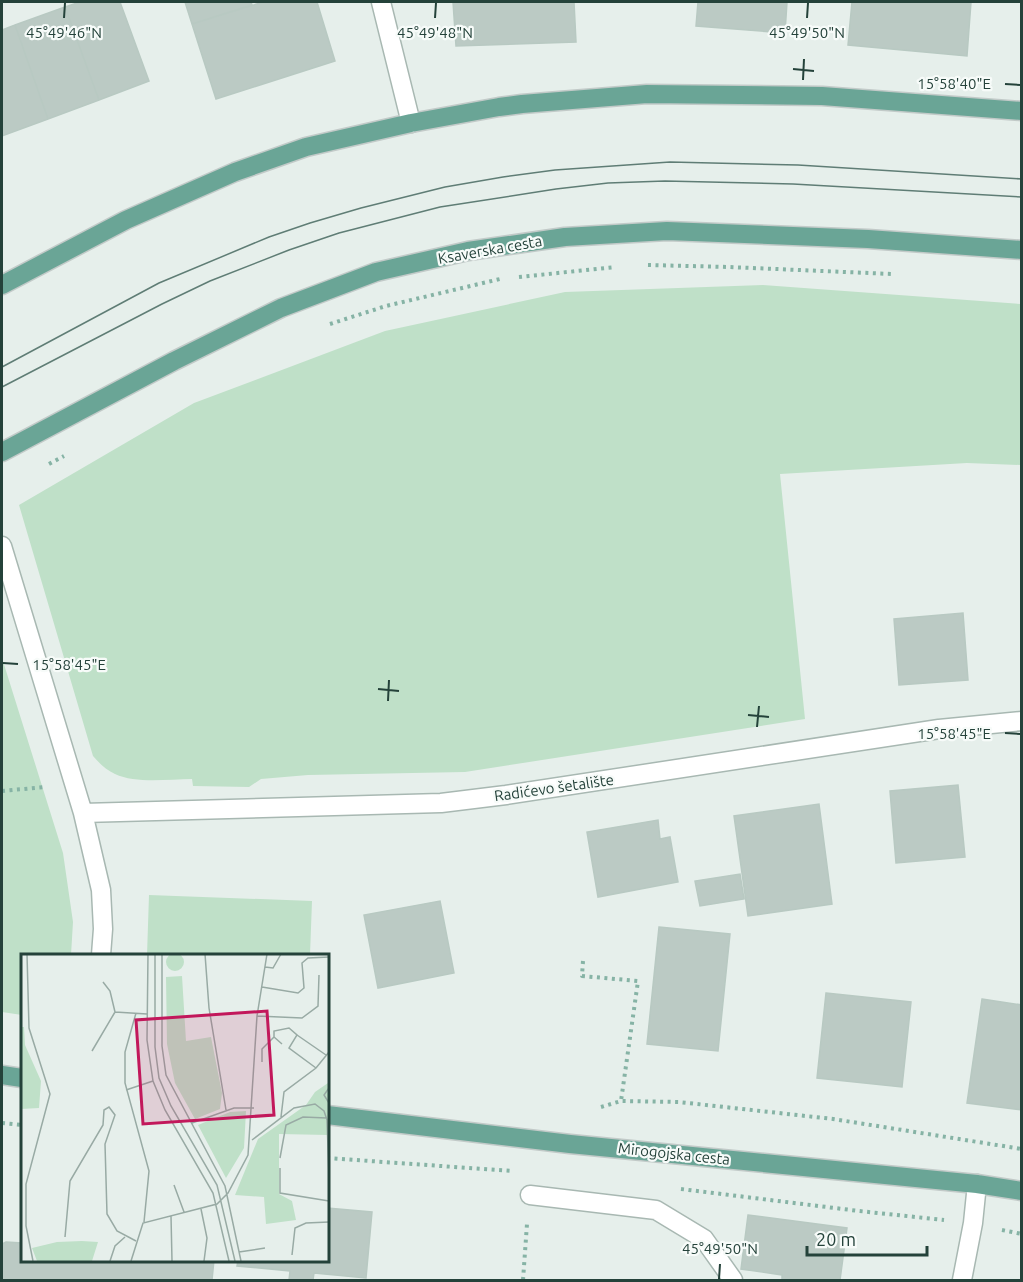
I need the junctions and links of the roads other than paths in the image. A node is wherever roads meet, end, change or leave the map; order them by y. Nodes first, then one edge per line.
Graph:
1 (381, 2) edge
2 (1022, 111) edge
3 (411, 123) junction
4 (1022, 250) edge
5 (2, 285) edge
6 (2, 452) edge
7 (2, 546) edge
8 (1022, 722) edge
9 (83, 813) junction
10 (101, 954) edge
11 (2, 1075) edge
12 (21, 1077) edge
13 (328, 1115) edge
14 (977, 1184) junction
15 (1022, 1191) edge
16 (530, 1195) road end
17 (733, 1281) edge
18 (962, 1281) edge

1 - 3 street
2 - 3 main road
3 - 5 main road
4 - 6 main road, Ksaverska cesta
7 - 9 street
8 - 9 street, Radićevo šetalište
9 - 10 street
11 - 12 main road
13 - 14 main road, Mirogojska cesta
14 - 15 main road, Mirogojska cesta
14 - 18 street
16 - 17 street

